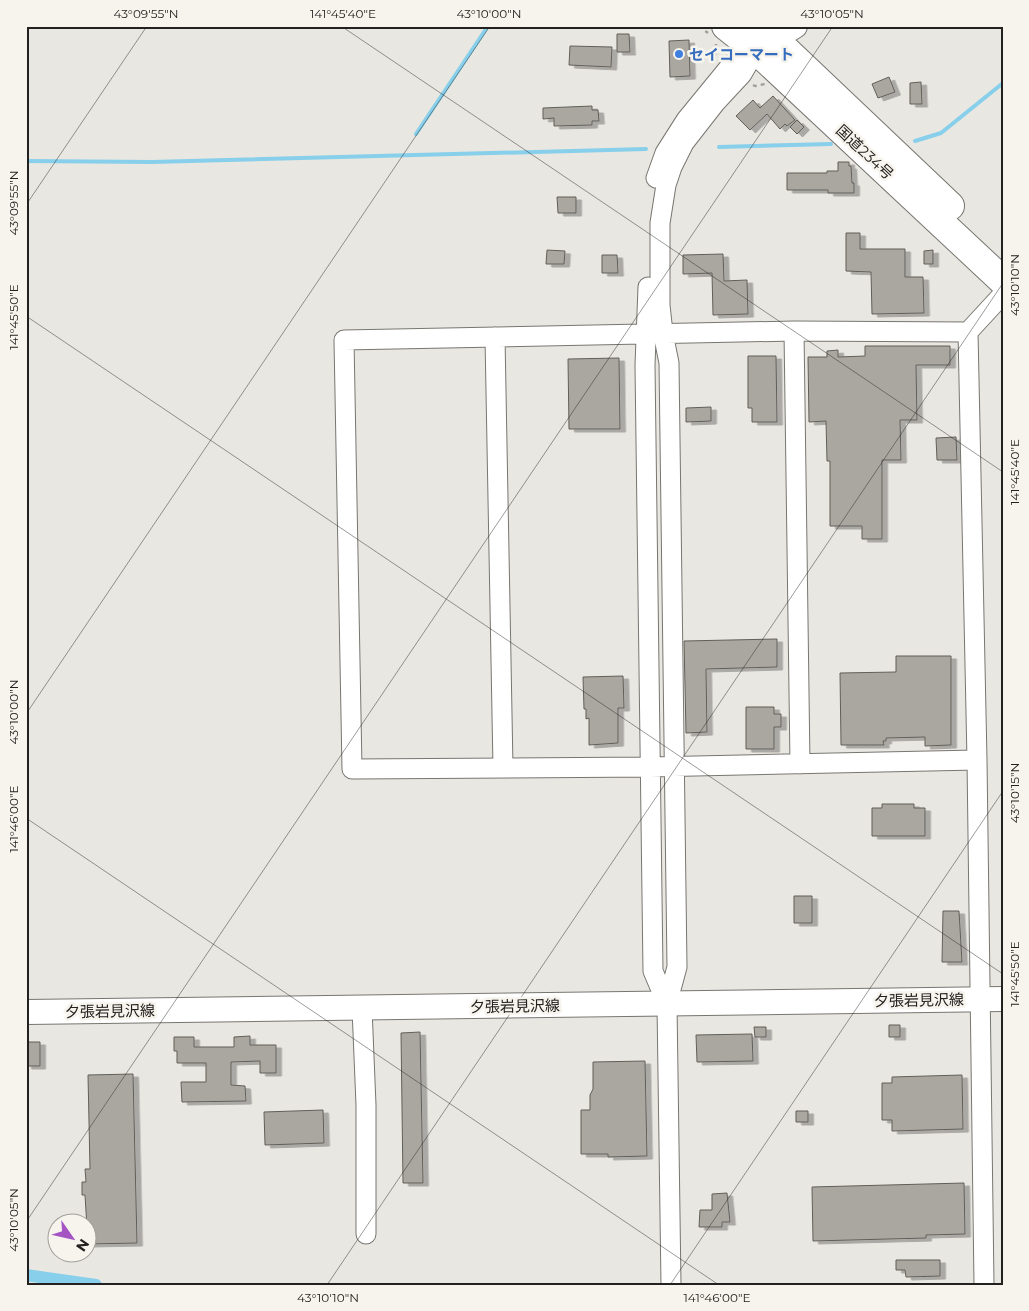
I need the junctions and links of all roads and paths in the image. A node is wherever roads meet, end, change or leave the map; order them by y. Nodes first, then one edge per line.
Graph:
1 (726, 26) edge
2 (771, 35) edge
3 (1003, 255) edge
4 (1003, 281) edge
5 (1003, 294) edge
6 (794, 331) junction
7 (968, 332) junction
8 (655, 334) junction
9 (496, 337) junction
10 (976, 760) junction
11 (800, 764) junction
12 (675, 766) junction
13 (650, 767) junction
14 (503, 768) junction
15 (1003, 999) edge
16 (979, 1000) junction
17 (667, 1004) junction
18 (362, 1008) junction
19 (26, 1012) edge
20 (366, 1234) dead end
21 (671, 1285) edge
22 (984, 1285) edge

1 - 2 highway, 国道234号
2 - 3 highway, 国道234号
2 - 4 highway, 国道234号
2 - 8 street
5 - 7 street
6 - 7 street
6 - 8 street
6 - 11 street
7 - 10 street
8 - 9 street
8 - 12 street
8 - 13 street
9 - 14 street
9 - 14 street
10 - 11 street
10 - 16 street
11 - 12 street
12 - 13 street
12 - 17 street
13 - 14 street
13 - 17 street
15 - 16 main road, 夕張岩見沢線
16 - 17 main road, 夕張岩見沢線
16 - 22 street
17 - 18 main road, 夕張岩見沢線
17 - 21 street
18 - 19 main road, 夕張岩見沢線
18 - 20 street

